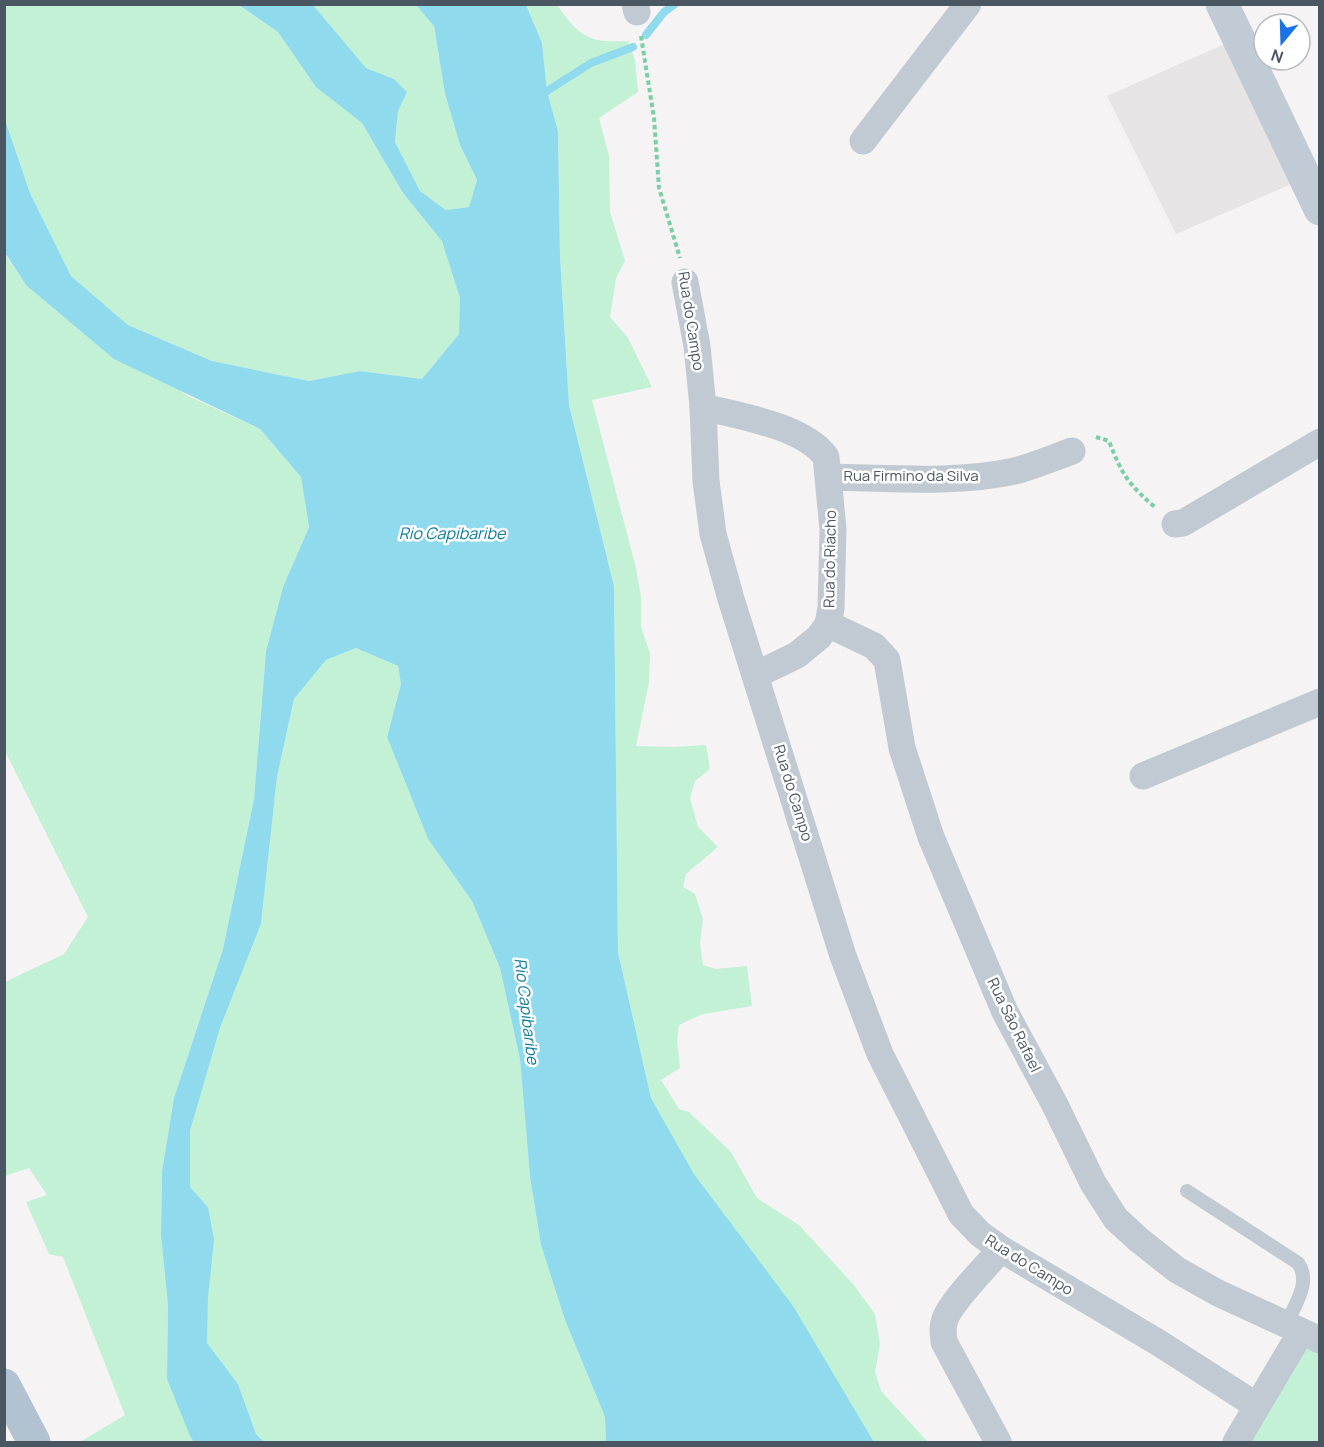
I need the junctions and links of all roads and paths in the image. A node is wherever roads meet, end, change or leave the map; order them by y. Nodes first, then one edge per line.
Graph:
1 (968, 4) edge
2 (1222, 4) edge
3 (636, 8) edge
4 (863, 141) dead end
5 (1320, 209) edge
6 (685, 282) joint
7 (703, 406) junction
8 (1320, 442) edge
9 (1072, 451) joint
10 (830, 477) junction
11 (1175, 525) joint
12 (828, 624) junction
13 (756, 675) junction
14 (1320, 702) edge
15 (1143, 776) dead end
16 (1187, 1191) dead end
17 (1001, 1249) junction
18 (1302, 1332) edge
19 (4, 1384) edge
20 (1257, 1406) junction
21 (34, 1443) edge
22 (998, 1443) edge
23 (1236, 1443) edge

1 - 4 street
2 - 5 street
3 - 6 path, Rua do Campo
6 - 7 street, Rua do Campo
7 - 10 street, Rua Firmino da Silva
7 - 13 street, Rua do Campo
8 - 11 street
9 - 10 street, Rua Firmino da Silva
9 - 11 path
10 - 12 street, Rua do Riacho
12 - 13 street, Rua do Riacho
12 - 18 street, Rua São Rafael
13 - 17 street, Rua do Campo
14 - 15 street
16 - 18 lane
17 - 20 street, Rua do Campo
17 - 22 street
18 - 20 street
19 - 21 main road
20 - 23 street

